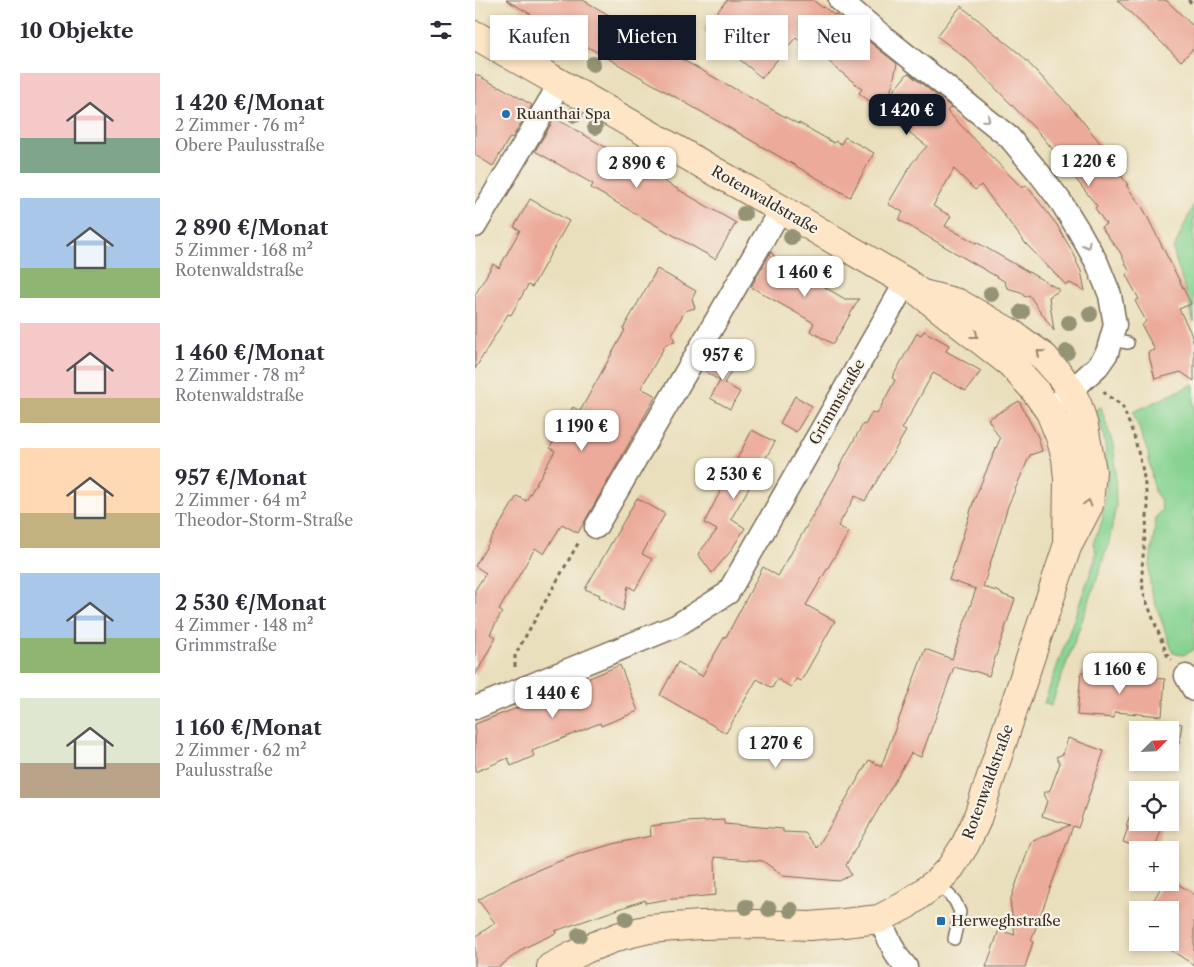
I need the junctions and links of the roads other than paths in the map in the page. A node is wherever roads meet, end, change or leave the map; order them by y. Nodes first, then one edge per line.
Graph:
1 (840, 0) edge
2 (475, 35) edge
3 (558, 82) junction
4 (781, 209) junction
5 (475, 226) edge
6 (914, 288) junction
7 (1071, 391) junction
8 (1050, 412) junction
9 (596, 527) road end
10 (1067, 547) junction
11 (475, 708) edge
12 (937, 882) junction
13 (879, 919) junction
14 (954, 939) dead end
15 (551, 967) edge
16 (906, 967) edge

1 -> 7 street
2 - 3 main road, Rotenwaldstraße
3 - 4 main road, Rotenwaldstraße
3 - 5 street
4 - 6 main road, Rotenwaldstraße
4 - 9 street
7 -> 6 main road, Rotenwaldstraße
6 -> 8 main road, Rotenwaldstraße
6 - 11 street, Grimmstraße
7 - 8 street
10 -> 7 main road, Rotenwaldstraße
8 - 10 main road, Rotenwaldstraße
10 - 12 main road, Rotenwaldstraße
12 - 13 main road, Rotenwaldstraße
12 - 14 lane
13 - 15 main road, Rotenwaldstraße
13 - 16 street

